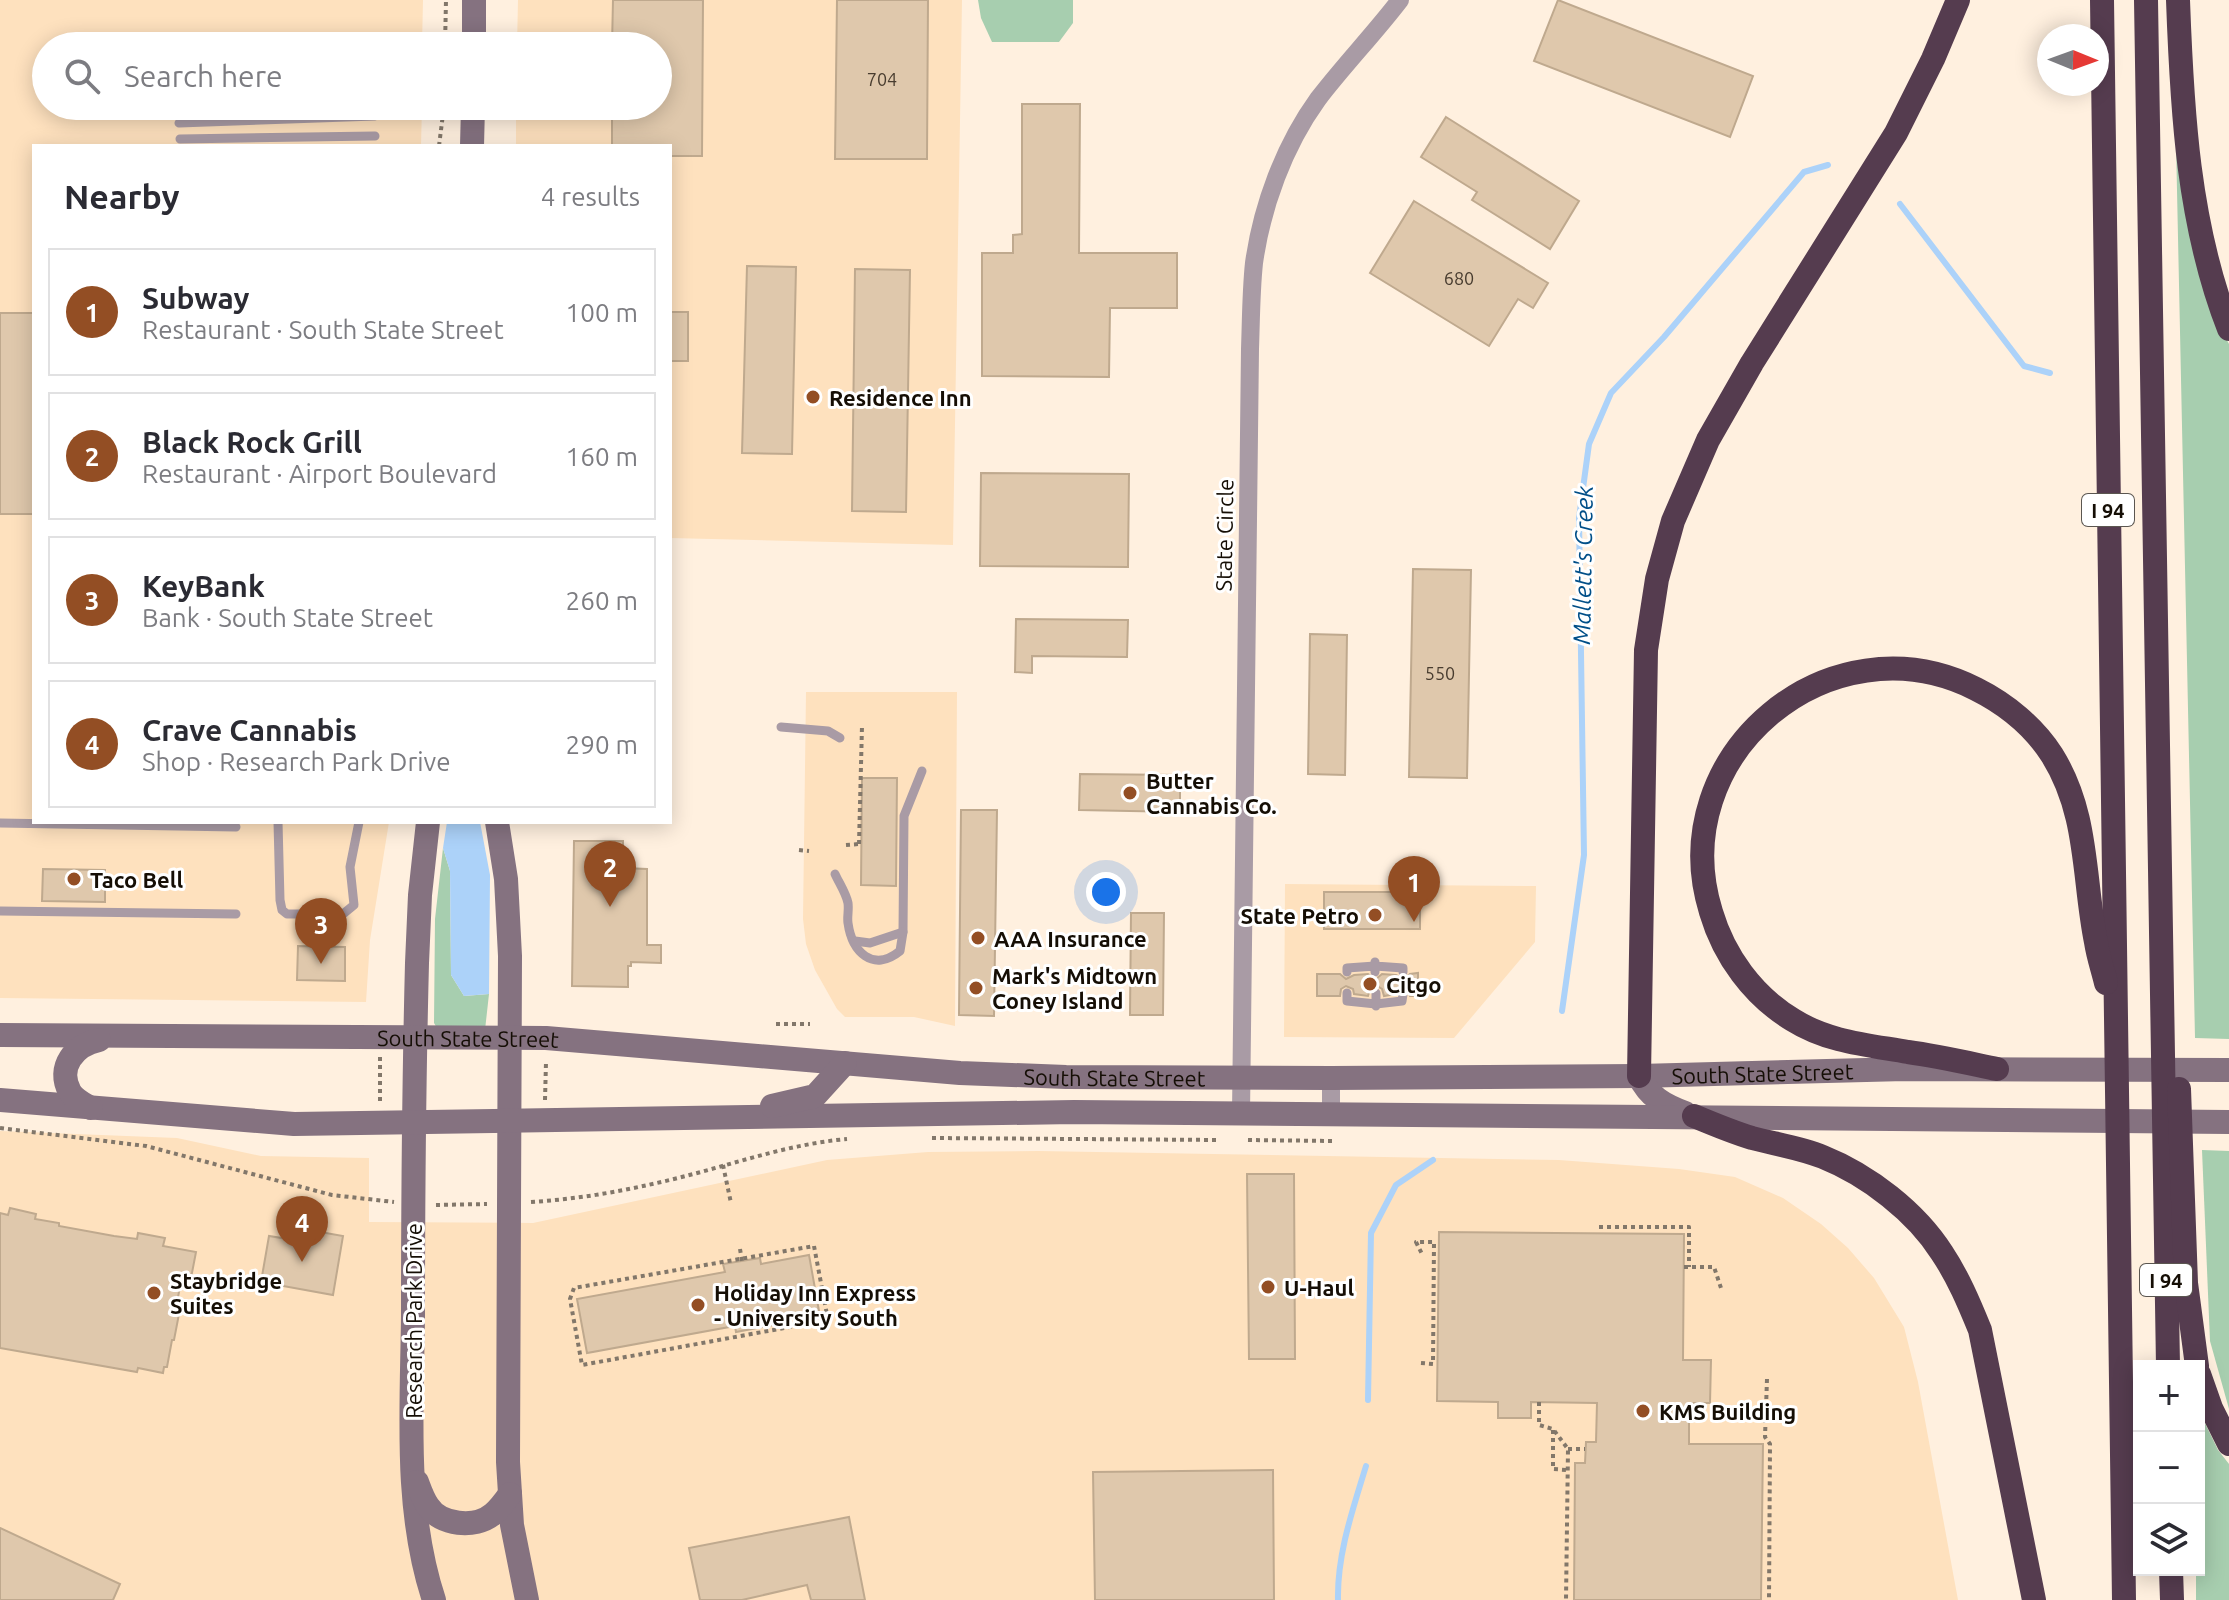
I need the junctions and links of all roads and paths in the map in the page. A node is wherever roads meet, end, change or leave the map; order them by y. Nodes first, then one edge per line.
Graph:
1 (446, 0) edge
2 (474, 0) edge
3 (1400, 0) edge
4 (1958, 0) edge
5 (2102, 0) edge
6 (2146, 0) edge
7 (2178, 0) edge
8 (445, 32) edge
9 (474, 32) edge
10 (263, 120) edge
11 (442, 120) edge
12 (473, 120) edge
13 (179, 123) dead end
14 (375, 136) dead end
15 (180, 139) dead end
16 (439, 144) edge
17 (472, 144) edge
18 (2229, 329) edge
19 (2154, 575) junction
20 (862, 726) dead end
21 (781, 727) dead end
22 (840, 738) dead end
23 (922, 771) dead end
24 (0, 823) edge
25 (32, 824) edge
26 (59, 824) edge
27 (278, 824) edge
28 (359, 824) edge
29 (428, 824) edge
30 (487, 824) edge
31 (497, 824) edge
32 (236, 827) dead end
33 (846, 845) dead end
34 (799, 850) dead end
35 (809, 851) dead end
36 (835, 874) dead end
37 (506, 879) junction
38 (0, 911) edge
39 (236, 914) dead end
40 (903, 932) junction
41 (855, 941) junction
42 (1347, 972) dead end
43 (1403, 972) dead end
44 (1347, 993) dead end
45 (1403, 994) dead end
46 (2116, 1021) junction
47 (776, 1024) dead end
48 (810, 1024) dead end
49 (0, 1035) edge
50 (113, 1037) junction
51 (415, 1039) junction
52 (509, 1039) junction
53 (380, 1055) dead end
54 (546, 1062) dead end
55 (845, 1063) junction
56 (1997, 1069) junction
57 (2229, 1070) edge
58 (1241, 1076) junction
59 (1639, 1076) junction
60 (1331, 1078) junction
61 (0, 1100) edge
62 (380, 1107) dead end
63 (91, 1108) junction
64 (545, 1109) dead end
65 (1241, 1114) junction
66 (1331, 1114) junction
67 (1694, 1116) junction
68 (614, 1119) junction
69 (509, 1122) junction
70 (2229, 1122) edge
71 (414, 1123) junction
72 (0, 1128) edge
73 (924, 1138) dead end
74 (855, 1139) dead end
75 (1219, 1140) dead end
76 (1248, 1140) dead end
77 (1332, 1141) dead end
78 (723, 1165) junction
79 (396, 1202) dead end
80 (525, 1202) dead end
81 (731, 1203) dead end
82 (487, 1204) dead end
83 (433, 1205) dead end
84 (1599, 1227) dead end
85 (740, 1249) dead end
86 (1423, 1256) dead end
87 (742, 1259) junction
88 (1722, 1291) dead end
89 (2168, 1360) edge
90 (2196, 1360) edge
91 (1421, 1363) dead end
92 (1767, 1379) dead end
93 (2205, 1391) edge
94 (1539, 1402) dead end
95 (1553, 1429) junction
96 (2229, 1444) edge
97 (1568, 1449) junction
98 (1585, 1449) dead end
99 (1567, 1470) junction
100 (414, 1476) junction
101 (510, 1494) junction
102 (1566, 1559) junction
103 (1574, 1559) dead end
104 (1762, 1560) dead end
105 (1769, 1560) junction
106 (2171, 1576) edge
107 (434, 1600) edge
108 (527, 1600) edge
109 (1566, 1600) edge
110 (1769, 1600) edge
111 (2034, 1600) edge
112 (2124, 1600) edge
113 (2172, 1600) edge

1 - 8 path
2 - 9 main road
3 - 58 street, State Circle
4 - 59 highway
5 - 46 highway, I 94
6 - 19 highway, I 94
7 - 18 highway
10 - 13 lane
11 - 16 path
12 - 17 main road
14 - 15 lane
19 - 89 highway, I 94
19 - 90 highway
20 - 33 path
21 - 22 lane
23 - 40 lane
24 - 25 lane
26 - 32 lane
27 - 28 lane
29 - 51 main road, Research Park Drive
30 - 37 main road
31 - 37 main road
34 - 35 path
36 - 41 lane
37 - 52 main road
38 - 39 lane
40 - 41 lane
40 - 41 lane
42 - 43 lane
44 - 45 lane
46 - 56 highway
46 - 112 highway, I 94
47 - 48 path
49 - 50 main road, South State Street
50 - 51 main road, South State Street
50 - 63 main road
51 - 52 main road, South State Street
51 - 71 main road, Research Park Drive
52 - 55 main road, South State Street
52 - 69 main road
53 - 62 path
54 - 64 path
55 - 58 main road, South State Street
55 - 68 main road
56 - 57 main road, South State Street
56 - 59 main road, South State Street
58 - 60 main road, South State Street
58 - 65 street, State Circle
59 - 60 main road, South State Street
59 - 67 main road
60 - 66 street
61 - 63 main road, South State Street
63 - 71 main road, South State Street
65 - 66 main road, South State Street
65 - 68 main road, South State Street
66 - 67 main road, South State Street
67 - 70 main road, South State Street
67 - 111 highway
68 - 69 main road, South State Street
69 - 71 main road, South State Street
69 - 101 main road
71 - 100 main road, Research Park Drive
72 - 79 path
73 - 75 path
74 - 78 path
76 - 77 path
78 - 80 path
78 - 81 path
82 - 83 path
84 - 88 path
85 - 87 path
86 - 91 path
87 - 87 path
92 - 105 path
93 - 96 highway
94 - 95 path
95 - 97 path
95 - 99 path
97 - 98 path
97 - 99 path
99 - 102 path
100 - 101 main road
100 - 107 main road, Research Park Drive
101 - 108 main road
102 - 103 path
102 - 109 path
104 - 105 path
105 - 110 path
106 - 113 highway

